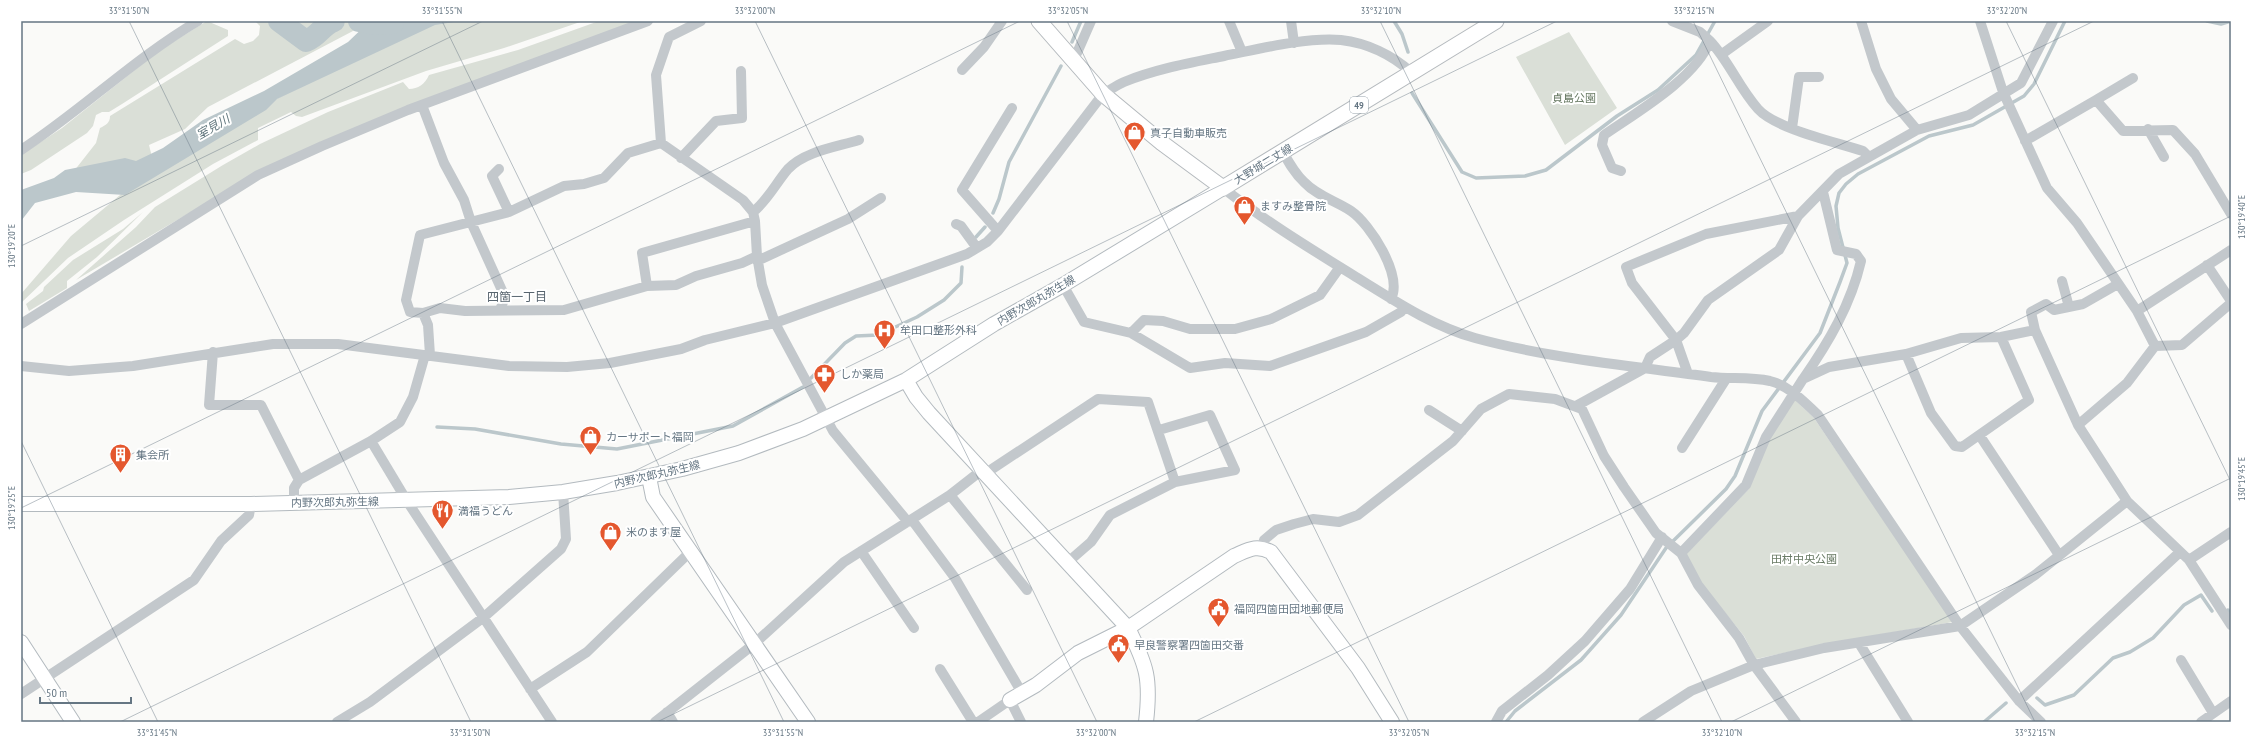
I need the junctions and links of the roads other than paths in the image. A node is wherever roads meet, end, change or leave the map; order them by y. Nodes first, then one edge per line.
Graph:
1 (198, 21) edge
2 (648, 21) edge
3 (701, 21) edge
4 (1002, 21) edge
5 (1040, 21) edge
6 (1091, 21) edge
7 (1229, 21) edge
8 (1292, 21) edge
9 (1496, 21) edge
10 (1672, 21) edge
11 (1768, 21) edge
12 (1860, 21) edge
13 (1980, 21) edge
14 (2053, 21) edge
15 (1710, 41) junction
16 (1294, 43) junction
17 (1242, 52) junction
18 (1722, 54) junction
19 (1071, 59) junction
20 (962, 70) dead end
21 (741, 71) dead end
22 (1411, 72) junction
23 (1819, 77) dead end
24 (2133, 78) dead end
25 (1103, 94) junction
26 (2004, 94) junction
27 (2096, 100) junction
28 (422, 105) junction
29 (1012, 108) dead end
30 (1792, 128) junction
31 (2148, 129) junction
32 (1917, 130) junction
33 (860, 140) dead end
34 (2024, 142) junction
35 (661, 143) junction
36 (21, 150) edge
37 (1283, 152) junction
38 (1868, 156) junction
39 (2164, 156) dead end
40 (681, 158) junction
41 (499, 169) dead end
42 (1621, 171) dead end
43 (1223, 188) junction
44 (1822, 192) junction
45 (881, 198) dead end
46 (509, 212) junction
47 (2231, 214) edge
48 (754, 216) junction
49 (1798, 216) junction
50 (471, 222) junction
51 (956, 224) dead end
52 (998, 231) junction
53 (977, 248) junction
54 (2231, 250) edge
55 (757, 258) junction
56 (2207, 265) junction
57 (1340, 267) junction
58 (2062, 281) dead end
59 (2118, 284) junction
60 (1063, 285) junction
61 (647, 286) junction
62 (1391, 299) junction
63 (2231, 302) edge
64 (1404, 307) junction
65 (2069, 307) junction
66 (500, 310) junction
67 (2137, 311) junction
68 (423, 313) junction
69 (775, 323) junction
70 (21, 324) edge
71 (2035, 330) junction
72 (1131, 333) junction
73 (2000, 338) junction
74 (1676, 340) junction
75 (2155, 346) junction
76 (213, 352) junction
77 (1906, 354) junction
78 (428, 355) junction
79 (21, 366) edge
80 (1645, 368) junction
81 (1688, 374) junction
82 (1726, 379) junction
83 (1803, 379) junction
84 (906, 380) junction
85 (1793, 392) junction
86 (1576, 406) junction
87 (1429, 410) dead end
88 (827, 419) junction
89 (2078, 425) junction
90 (1159, 430) junction
91 (1462, 431) junction
92 (1980, 436) junction
93 (371, 441) junction
94 (1682, 448) dead end
95 (984, 472) junction
96 (649, 477) junction
97 (299, 480) junction
98 (1175, 482) junction
99 (563, 492) junction
100 (950, 495) junction
101 (407, 501) junction
102 (2127, 501) junction
103 (294, 502) junction
104 (21, 504) edge
105 (251, 504) junction
106 (910, 521) junction
107 (2231, 532) edge
108 (1663, 538) junction
109 (1262, 547) junction
110 (861, 551) junction
111 (1679, 551) junction
112 (690, 552) junction
113 (2180, 552) junction
114 (2059, 556) junction
115 (2189, 560) junction
116 (1068, 562) junction
117 (1028, 590) dead end
118 (484, 617) junction
119 (2231, 625) edge
120 (1960, 626) junction
121 (914, 628) dead end
122 (1128, 628) junction
123 (21, 642) edge
124 (1859, 643) junction
125 (754, 644) junction
126 (2181, 660) dead end
127 (1754, 665) junction
128 (940, 669) dead end
129 (44, 678) junction
130 (530, 689) junction
131 (21, 694) edge
132 (1016, 697) junction
133 (2231, 700) edge
134 (2019, 701) junction
135 (667, 712) junction
136 (2213, 713) junction
137 (73, 722) edge
138 (337, 722) edge
139 (552, 722) edge
140 (655, 722) edge
141 (674, 722) edge
142 (808, 722) edge
143 (973, 722) edge
144 (978, 722) edge
145 (1021, 722) edge
146 (1146, 722) edge
147 (1392, 722) edge
148 (1496, 722) edge
149 (1643, 722) edge
150 (1796, 722) edge
151 (1908, 722) edge
152 (2041, 722) edge
153 (2201, 722) edge

1 - 36 street
2 - 28 street
3 - 35 street
4 - 20 street
5 - 19 main road, 大野城二丈線
6 - 19 street
7 - 17 street
8 - 16 street
9 - 22 main road, 大野城二丈線 / 49
10 - 15 street
11 - 18 street
12 - 32 street
13 - 26 street
14 - 26 street
15 - 18 street
15 - 42 street
16 - 17 street
16 - 22 street
17 - 25 street
18 - 30 street
19 - 25 main road, 大野城二丈線
21 - 40 street
22 - 37 main road, 大野城二丈線 / 49
23 - 30 street
24 - 27 street
25 - 43 main road, 大野城二丈線
25 - 52 street
26 - 32 street
26 - 34 street
27 - 31 street
27 - 34 street
28 - 50 street
28 - 70 street
29 - 52 street
30 - 38 street
31 - 39 street
31 - 47 street
32 - 38 street
33 - 48 street
34 - 59 street
35 - 40 street
35 - 46 street
37 - 43 main road, 大野城二丈線 / 49
37 - 62 street
38 - 44 street
40 - 48 street
41 - 46 street
43 - 57 street
43 - 60 street, 内野次郎丸弥生線
44 - 49 street
44 - 83 street
45 - 55 street
46 - 50 street
48 - 55 street
48 - 61 street
49 - 74 street
49 - 74 street
50 - 66 street
50 - 68 street
51 - 53 street
52 - 53 street
53 - 69 street
54 - 56 street
55 - 61 street
55 - 69 street
56 - 63 street
56 - 67 street
57 - 62 street
57 - 72 street
58 - 65 street
59 - 65 street
59 - 67 street
60 - 72 street
60 - 84 street, 内野次郎丸弥生線
61 - 66 street
62 - 64 street
63 - 75 street
64 - 72 street
64 - 80 street
65 - 71 street
66 - 68 street
67 - 75 street
68 - 78 street
69 - 78 street
69 - 88 street
71 - 73 street
71 - 89 street
73 - 77 street
73 - 92 street
74 - 80 street
74 - 81 street
75 - 89 street
76 - 78 street
76 - 79 street
76 - 97 street
77 - 83 street
77 - 92 street
78 - 93 street
80 - 81 street
80 - 86 street
81 - 82 street
82 - 85 street
82 - 94 street
83 - 85 street
84 - 88 street, 内野次郎丸弥生線
84 - 95 street
85 - 111 street
85 - 120 street
86 - 91 street
86 - 108 street
87 - 91 street
88 - 96 street, 内野次郎丸弥生線
88 - 106 street
89 - 102 street
90 - 95 street
90 - 98 street
90 - 98 street
91 - 109 street
92 - 114 street
93 - 97 street
93 - 101 street
95 - 100 street
95 - 116 street
96 - 99 street, 内野次郎丸弥生線
96 - 112 street
97 - 103 street
98 - 116 street
99 - 101 street, 内野次郎丸弥生線
99 - 118 street
100 - 106 street
100 - 117 street
101 - 103 street, 内野次郎丸弥生線
101 - 118 street
102 - 113 street
102 - 114 street
103 - 105 street, 内野次郎丸弥生線
104 - 105 street, 内野次郎丸弥生線
105 - 129 street
106 - 110 street
106 - 132 street
107 - 115 street
108 - 111 street
108 - 148 street
109 - 122 street
109 - 147 street
110 - 121 street
110 - 125 street
111 - 127 street
112 - 125 street
112 - 130 street
113 - 115 street
113 - 134 street
114 - 120 street
115 - 119 street
116 - 122 street
118 - 130 street
118 - 138 street
120 - 124 street
120 - 134 street
122 - 132 street
122 - 146 street
123 - 129 street
124 - 127 street
124 - 151 street
125 - 135 street
125 - 142 street
126 - 136 street
127 - 149 street
127 - 150 street
128 - 143 street
129 - 131 street
129 - 137 street
130 - 139 street
132 - 144 street
132 - 145 street
133 - 136 street
134 - 152 street
135 - 140 street
135 - 141 street
136 - 153 street

